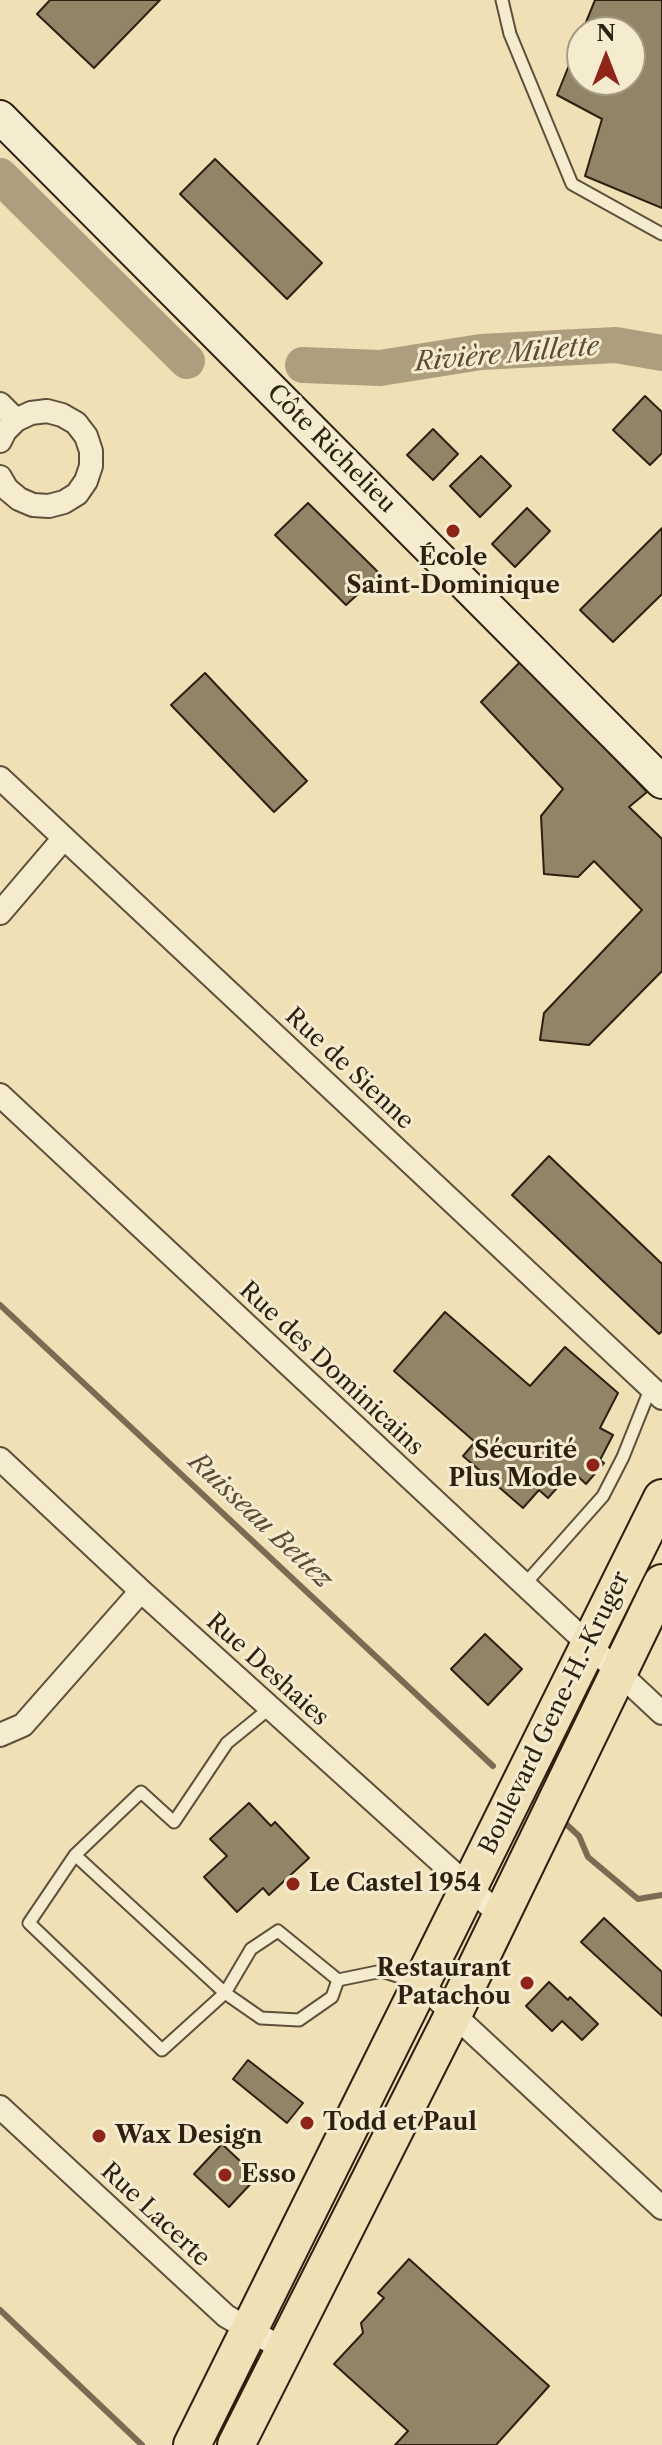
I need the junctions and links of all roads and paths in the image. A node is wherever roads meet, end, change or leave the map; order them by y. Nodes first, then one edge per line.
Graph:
1 (502, 0) edge
2 (0, 117) edge
3 (662, 234) edge
4 (0, 404) edge
5 (16, 420) junction
6 (0, 441) edge
7 (0, 477) edge
8 (0, 778) edge
9 (662, 782) edge
10 (64, 838) junction
11 (0, 913) edge
12 (0, 1095) edge
13 (656, 1393) edge
14 (0, 1459) edge
15 (662, 1498) edge
16 (662, 1583) edge
17 (524, 1585) junction
18 (141, 1591) junction
19 (588, 1645) junction
20 (619, 1672) junction
21 (270, 1708) junction
22 (662, 1713) edge
23 (0, 1735) edge
24 (75, 1855) junction
25 (468, 1889) junction
26 (501, 1916) junction
27 (338, 1980) junction
28 (422, 1985) junction
29 (225, 1993) junction
30 (454, 2013) junction
31 (0, 2107) edge
32 (662, 2208) edge
33 (248, 2329) junction
34 (283, 2349) junction
35 (192, 2445) edge
36 (236, 2445) edge

1 - 3 lane
2 - 9 street, Côte Richelieu
4 - 5 street
5 - 6 street
5 - 7 street
8 - 10 street, Rue de Sienne
10 - 11 street
10 - 13 street, Rue de Sienne
12 - 17 street, Rue des Dominicains
13 - 17 lane
14 - 18 street, Rue Deshaies
15 - 19 main road, Boulevard Gene-H.-Kruger
16 - 20 main road, Boulevard Gene-H.-Kruger
17 - 19 street, Rue des Dominicains
18 - 21 street, Rue Deshaies
18 - 23 street
19 - 20 street, Rue des Dominicains
19 - 25 main road, Boulevard Gene-H.-Kruger
20 - 22 street, Rue des Dominicains
20 - 26 main road, Boulevard Gene-H.-Kruger
21 - 24 lane
21 - 25 street, Rue Deshaies
24 - 29 lane
24 - 29 lane
25 - 26 street, Rue Deshaies
25 - 28 main road, Boulevard Gene-H.-Kruger
26 - 30 main road, Boulevard Gene-H.-Kruger
27 - 28 lane
27 - 29 lane
27 - 29 lane
28 - 30 street
28 - 33 main road, Boulevard Gene-H.-Kruger
30 - 32 street
30 - 34 main road, Boulevard Gene-H.-Kruger
31 - 33 street, Rue Lacerte
33 - 34 street, Rue Lacerte
33 - 35 main road, Boulevard Gene-H.-Kruger
34 - 36 main road, Boulevard Gene-H.-Kruger

